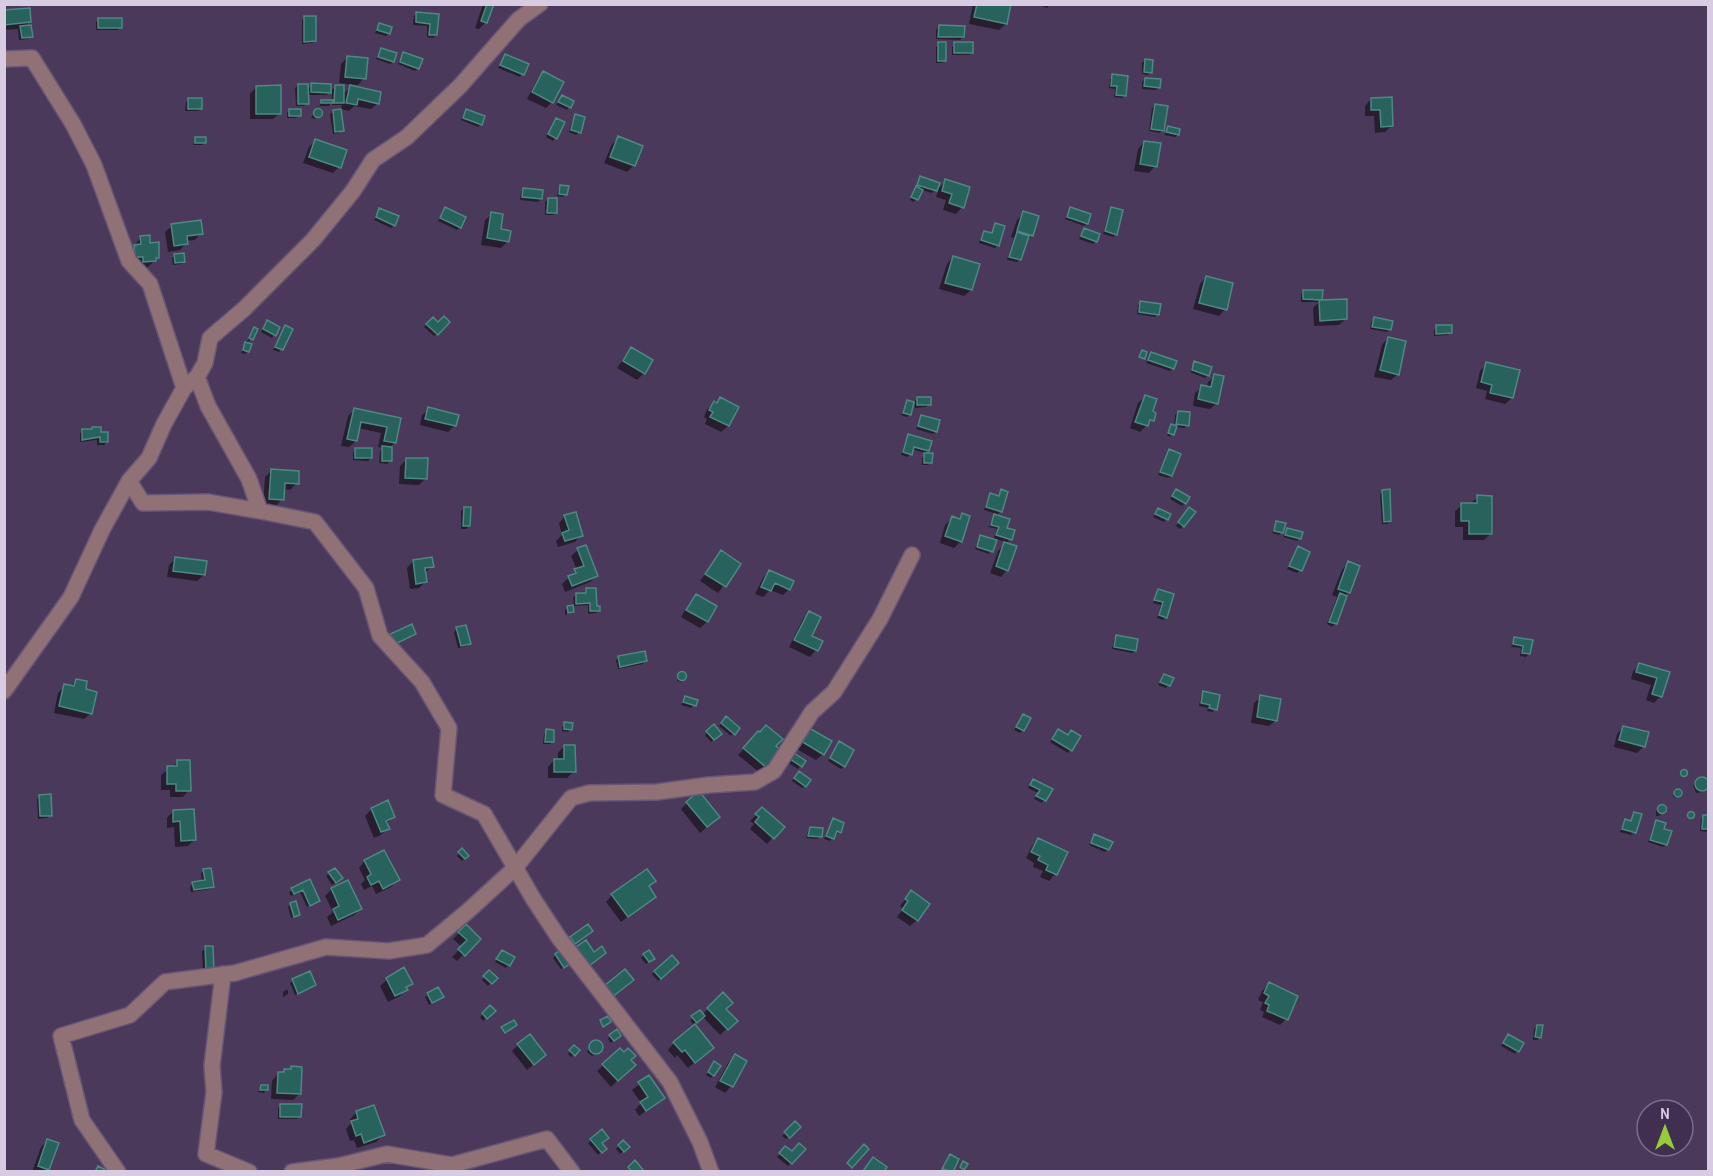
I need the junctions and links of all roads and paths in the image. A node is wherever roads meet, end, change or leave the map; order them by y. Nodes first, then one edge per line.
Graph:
1 (540, 4) edge
2 (4, 59) edge
3 (197, 376) junction
4 (184, 388) junction
5 (129, 481) junction
6 (260, 511) junction
7 (912, 555) dead end
8 (9, 676) edge
9 (4, 692) edge
10 (515, 867) junction
11 (223, 974) junction
12 (118, 1172) edge
13 (249, 1172) edge
14 (292, 1172) edge
15 (572, 1172) edge
16 (711, 1172) edge

1 - 3 street
2 - 4 street
3 - 4 street
3 - 6 street
4 - 5 street
5 - 6 street
5 - 8 street
6 - 10 street
7 - 10 street
8 - 9 street
10 - 11 street
10 - 16 street
11 - 12 street
11 - 13 street
14 - 15 street

